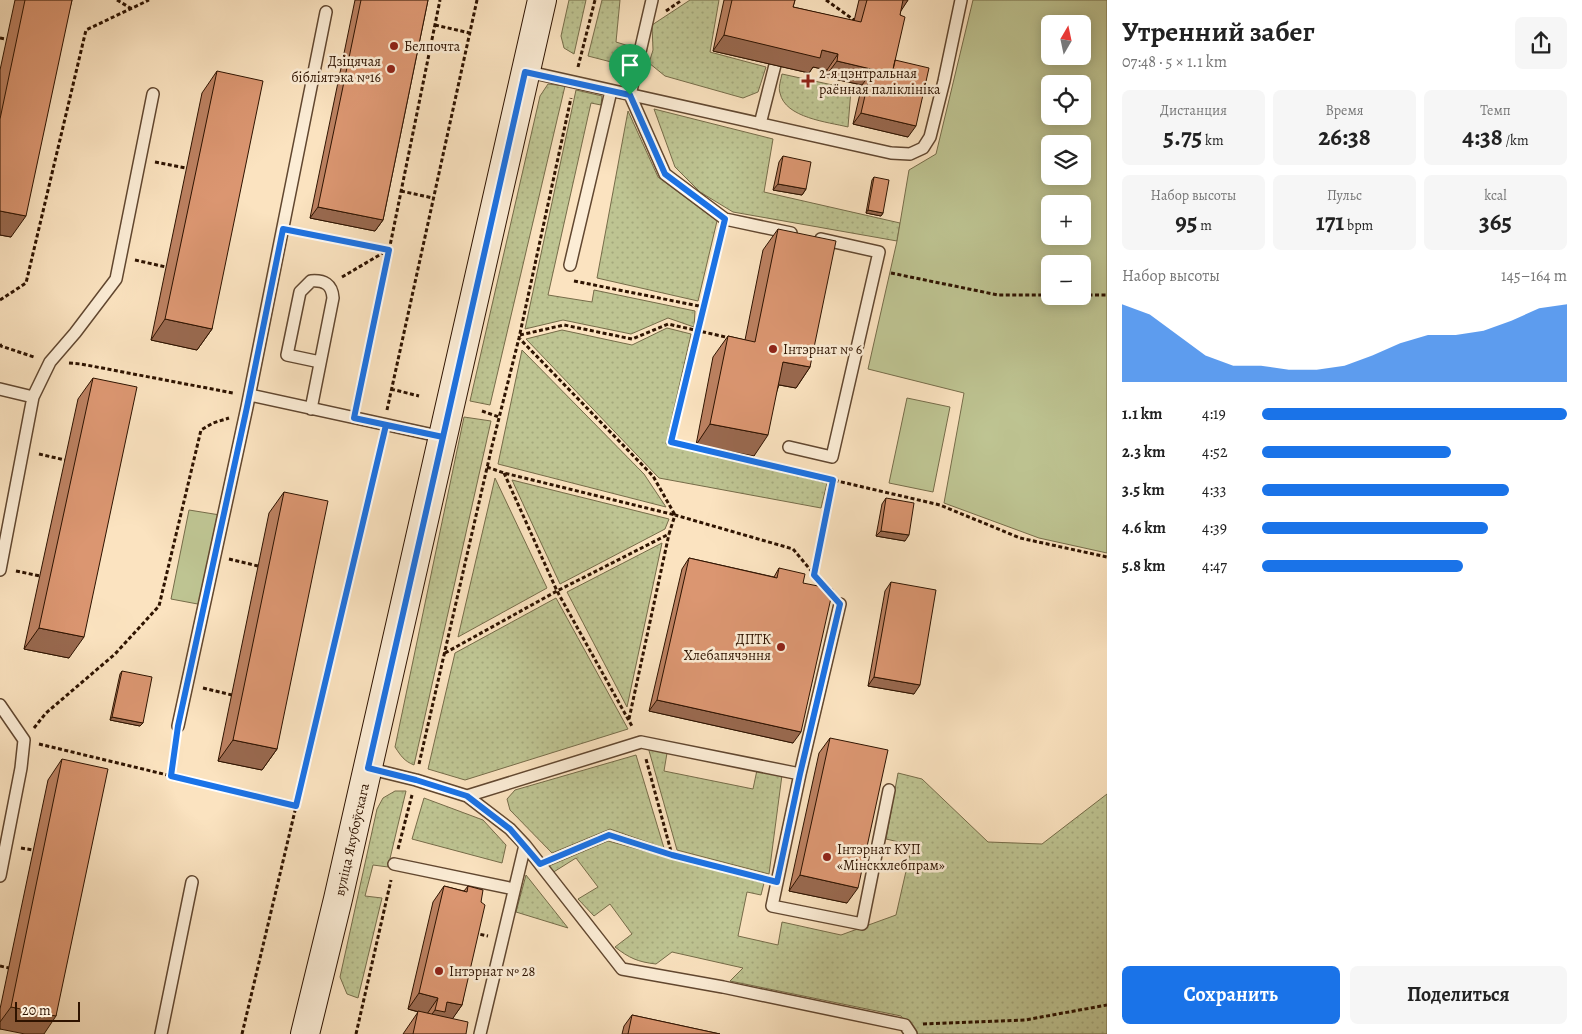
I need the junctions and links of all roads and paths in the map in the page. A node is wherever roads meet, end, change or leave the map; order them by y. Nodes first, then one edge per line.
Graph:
1 (117, 0) edge
2 (149, 0) edge
3 (440, 0) edge
4 (477, 0) edge
5 (542, 0) edge
6 (595, 0) edge
7 (652, 0) edge
8 (826, 0) edge
9 (961, 0) edge
10 (132, 9) junction
11 (326, 12) dead end
12 (854, 20) edge
13 (435, 25) junction
14 (470, 33) junction
15 (0, 38) edge
16 (6, 39) dead end
17 (775, 65) edge
18 (525, 72) junction
19 (574, 83) junction
20 (611, 91) junction
21 (153, 94) dead end
22 (630, 95) junction
23 (760, 124) junction
24 (140, 159) junction
25 (186, 168) dead end
26 (401, 191) junction
27 (433, 198) junction
28 (725, 219) junction
29 (283, 229) junction
30 (389, 250) junction
31 (120, 257) junction
32 (570, 265) joint
33 (166, 266) dead end
34 (875, 270) junction
35 (329, 284) junction
36 (1091, 295) edge
37 (1107, 295) edge
38 (1041, 296) edge
39 (0, 300) edge
40 (704, 307) junction
41 (698, 330) junction
42 (520, 337) junction
43 (735, 339) edge
44 (0, 346) edge
45 (50, 362) junction
46 (320, 362) junction
47 (0, 389) edge
48 (391, 389) junction
49 (235, 393) dead end
50 (420, 396) dead end
51 (33, 397) junction
52 (248, 401) junction
53 (311, 409) junction
54 (482, 411) dead end
55 (499, 417) junction
56 (354, 418) junction
57 (386, 425) junction
58 (443, 437) junction
59 (789, 448) dead end
60 (23, 451) junction
61 (65, 460) dead end
62 (487, 467) junction
63 (504, 472) junction
64 (833, 480) junction
65 (675, 515) junction
66 (669, 534) junction
67 (215, 556) junction
68 (1107, 558) edge
69 (258, 566) dead end
70 (0, 569) edge
71 (814, 575) junction
72 (40, 576) dead end
73 (557, 592) junction
74 (840, 604) joint
75 (444, 654) junction
76 (186, 685) junction
77 (232, 695) dead end
78 (0, 704) edge
79 (629, 720) junction
80 (178, 726) joint
81 (24, 740) junction
82 (641, 742) junction
83 (368, 768) junction
84 (800, 774) junction
85 (171, 776) junction
86 (416, 780) junction
87 (889, 790) dead end
88 (467, 796) junction
89 (296, 806) junction
90 (525, 845) junction
91 (672, 855) junction
92 (394, 864) junction
93 (540, 864) junction
94 (0, 876) edge
95 (192, 882) dead end
96 (777, 882) junction
97 (514, 889) junction
98 (0, 966) edge
99 (9, 968) dead end
100 (1107, 1005) edge
101 (908, 1029) edge
102 (161, 1034) edge
103 (242, 1034) edge
104 (305, 1034) edge
105 (356, 1034) edge
106 (480, 1034) edge

1 - 10 path
2 - 10 path
3 - 13 path
4 - 14 path
5 - 18 main road, вуліца Якубоўскага
6 - 19 path
7 - 22 lane
8 - 12 path
9 - 23 lane
10 - 39 path
11 - 29 lane
13 - 14 path
13 - 26 path
14 - 27 path
15 - 16 path
17 - 23 lane
18 - 19 lane
18 - 58 main road, вуліца Якубоўскага
19 - 20 lane
19 - 42 path
20 - 22 lane
20 - 32 lane
21 - 24 lane
22 - 23 lane
22 - 28 lane
24 - 25 path
24 - 31 lane
26 - 27 path
26 - 30 path
27 - 48 path
28 - 34 lane
28 - 40 path
29 - 30 path
29 - 52 lane
30 - 35 path
30 - 56 path
31 - 33 path
31 - 45 lane
32 - 40 path
34 - 38 path
34 - 59 lane
35 - 46 lane
35 - 46 lane
36 - 37 path
40 - 41 path
41 - 42 path
41 - 43 path
41 - 64 path
42 - 55 path
42 - 65 path
44 - 45 path
45 - 49 path
45 - 51 lane
46 - 53 lane
47 - 51 lane
48 - 50 path
48 - 57 path
51 - 60 lane
52 - 53 lane
52 - 67 lane
52 - 81 path
53 - 56 lane
54 - 55 path
55 - 62 path
56 - 57 lane
57 - 58 lane
57 - 89 path
58 - 83 main road, вуліца Якубоўскага
60 - 61 path
60 - 70 lane
62 - 63 path
62 - 75 path
63 - 65 path
63 - 73 path
64 - 68 path
64 - 71 path
65 - 66 path
65 - 71 path
66 - 73 path
66 - 79 path
67 - 69 path
67 - 76 lane
70 - 72 path
71 - 74 path
73 - 75 path
73 - 79 path
74 - 84 lane
75 - 86 path
76 - 77 path
76 - 80 lane
78 - 81 lane
79 - 82 path
80 - 85 path
81 - 85 path
81 - 94 lane
82 - 84 lane
82 - 88 lane
82 - 91 path
83 - 86 lane
83 - 104 main road, вуліца Якубоўскага
84 - 96 lane
85 - 89 path
86 - 88 lane
86 - 92 path
87 - 96 lane
88 - 90 lane
89 - 103 path
90 - 93 lane
90 - 97 lane
91 - 93 path
91 - 96 path
92 - 97 lane
92 - 105 path
93 - 101 lane
95 - 102 lane
97 - 106 lane
98 - 99 path
100 - 101 path

